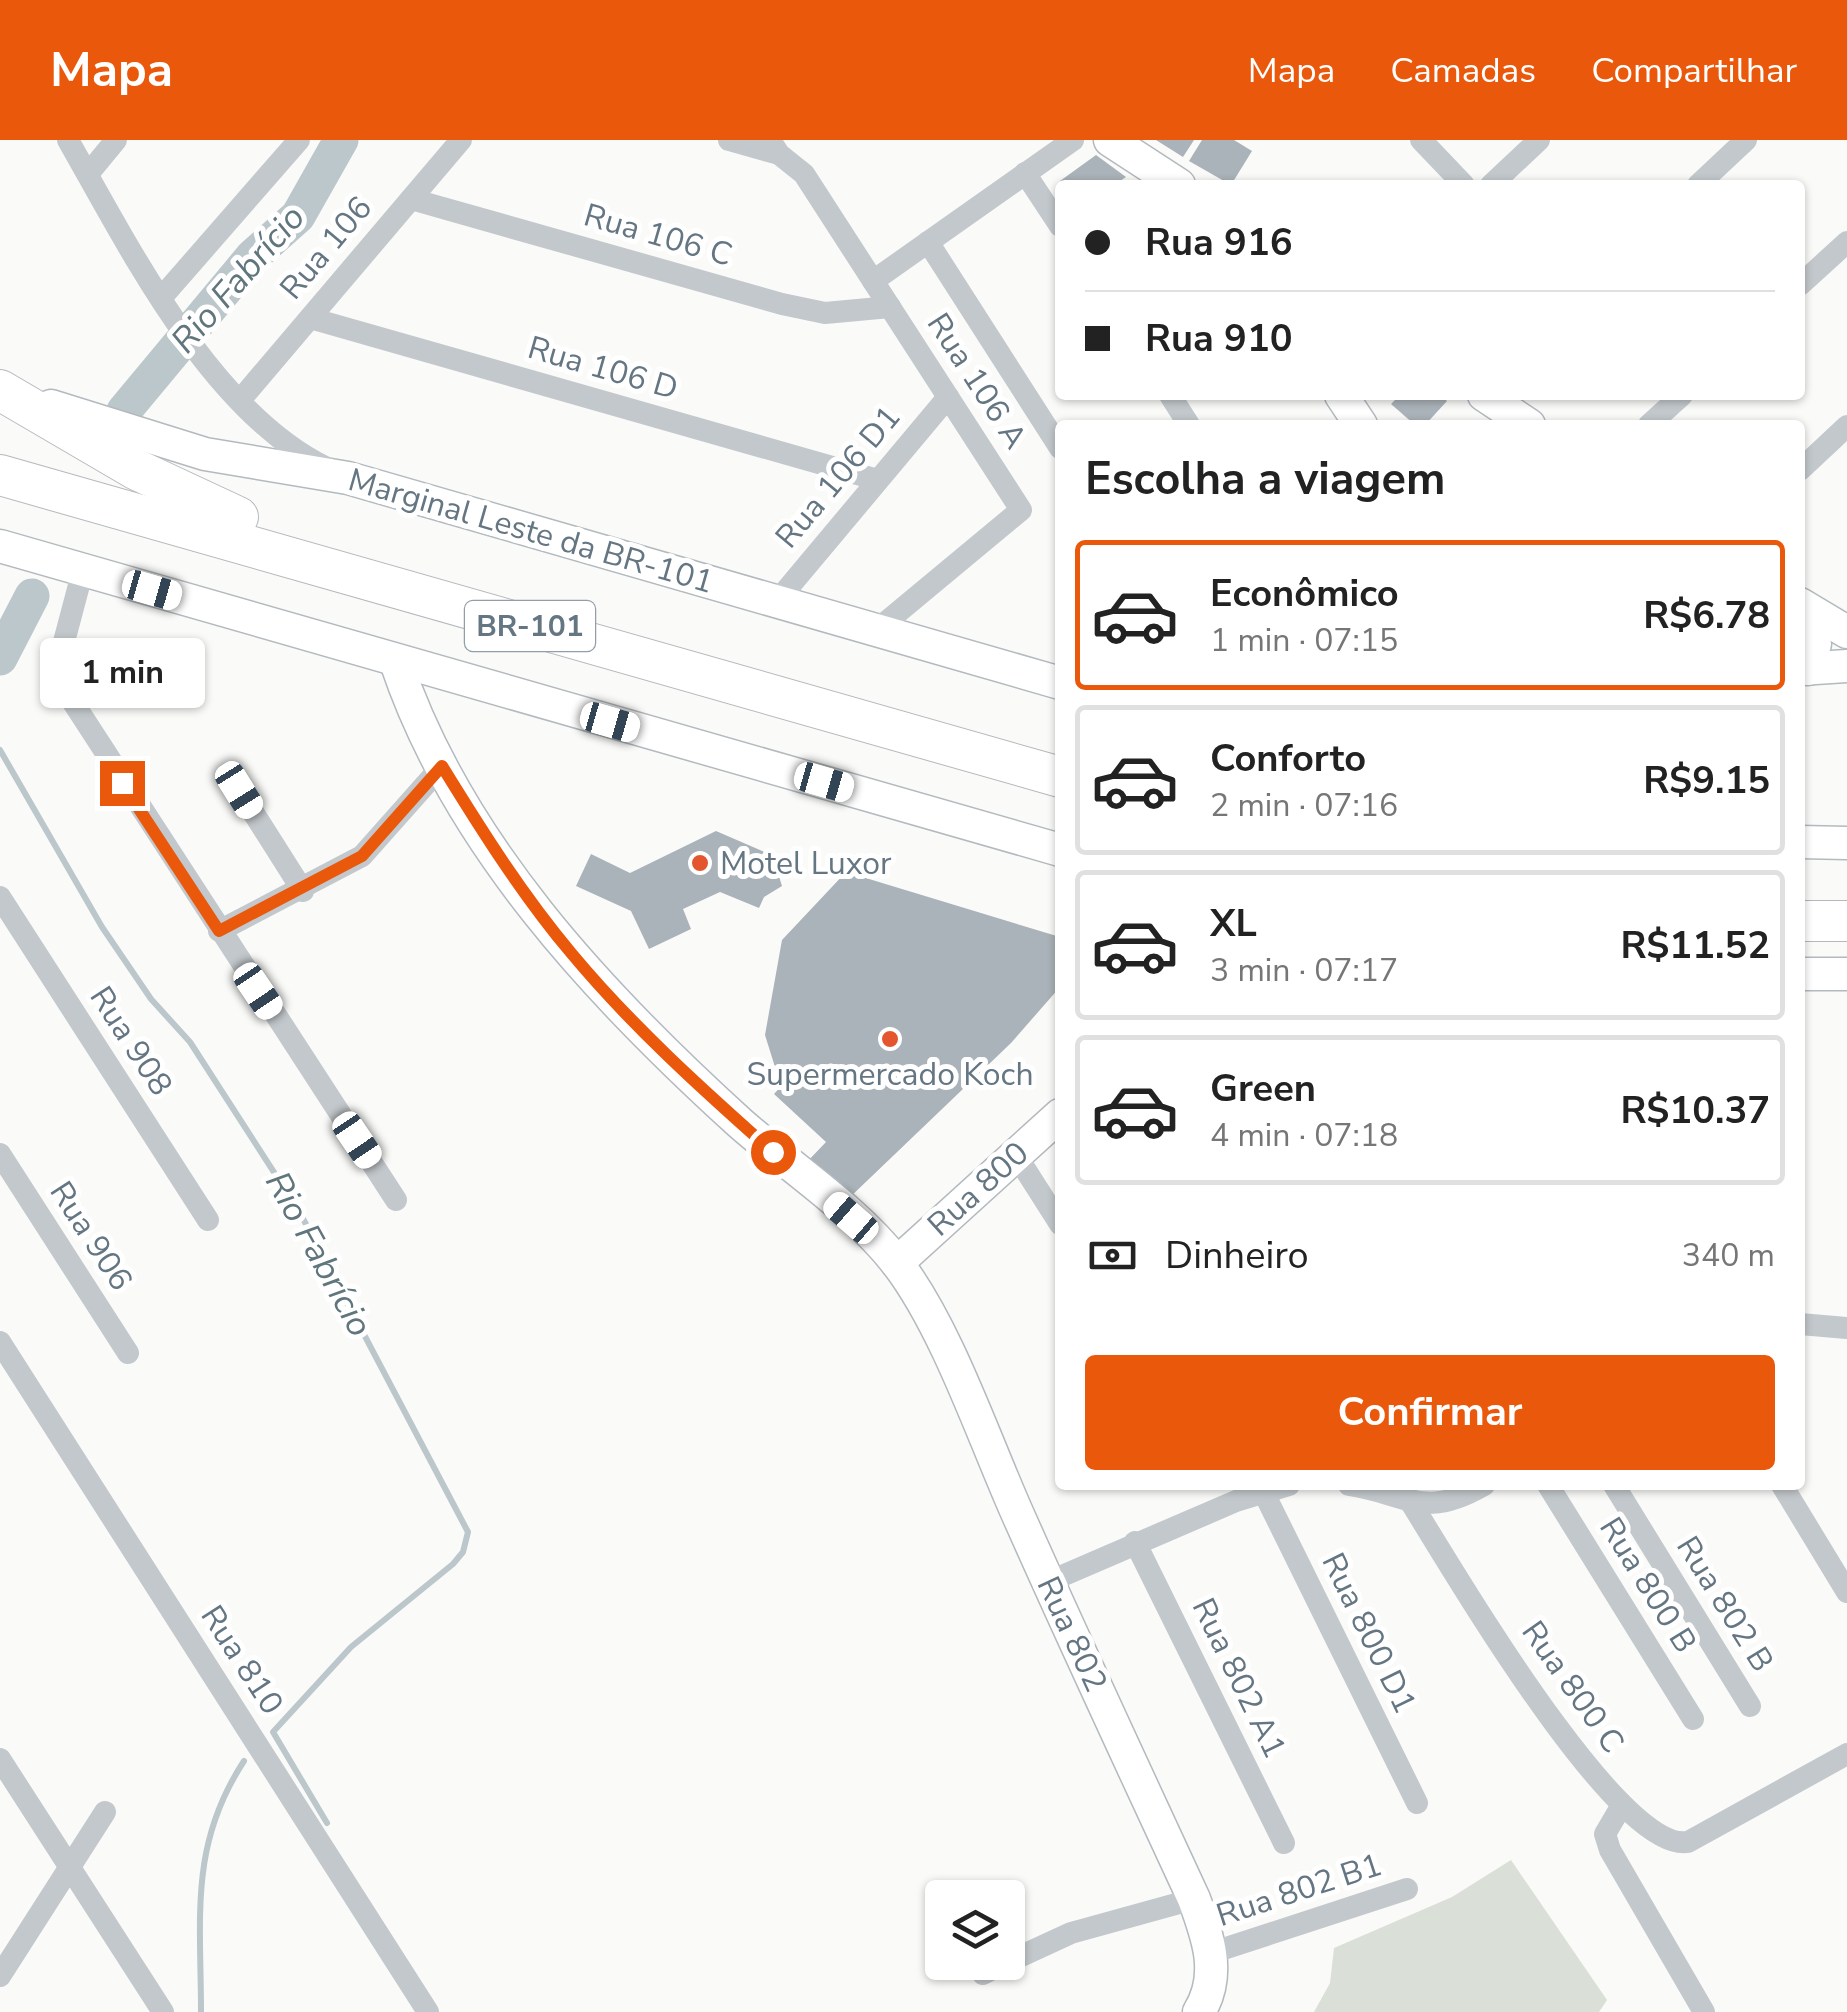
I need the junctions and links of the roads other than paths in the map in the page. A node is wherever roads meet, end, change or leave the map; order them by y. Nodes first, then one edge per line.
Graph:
1 (68, 140) edge
2 (116, 140) edge
3 (299, 140) edge
4 (461, 140) edge
5 (729, 140) edge
6 (1072, 140) edge
7 (1110, 140) edge
8 (1421, 140) edge
9 (1539, 140) edge
10 (1746, 140) edge
11 (775, 147) edge
12 (1025, 173) junction
13 (88, 174) junction
14 (1172, 180) edge
15 (1459, 180) edge
16 (1496, 180) edge
17 (1703, 180) edge
18 (411, 198) junction
19 (1055, 218) edge
20 (928, 242) junction
21 (1847, 242) edge
22 (874, 281) junction
23 (1805, 281) edge
24 (162, 297) junction
25 (890, 307) junction
26 (310, 318) junction
27 (0, 388) edge
28 (948, 397) junction
29 (241, 399) junction
30 (1492, 400) edge
31 (1676, 400) edge
32 (1522, 420) edge
33 (1654, 420) edge
34 (1847, 426) edge
35 (1055, 440) edge
36 (0, 448) edge
37 (1805, 465) edge
38 (0, 475) edge
39 (348, 478) junction
40 (878, 480) junction
41 (238, 518) junction
42 (0, 546) edge
43 (82, 570) junction
44 (778, 600) junction
45 (1805, 608) edge
46 (1805, 615) edge
47 (880, 628) junction
48 (1847, 632) edge
49 (396, 662) junction
50 (1847, 666) edge
51 (1805, 667) edge
52 (1805, 669) edge
53 (1055, 681) edge
54 (1055, 749) edge
55 (442, 766) junction
56 (1055, 776) edge
57 (239, 790) dead end
58 (1805, 842) edge
59 (1847, 843) edge
60 (1055, 849) edge
61 (303, 891) junction
62 (1805, 894) edge
63 (1847, 894) edge
64 (0, 897) edge
65 (1847, 921) edge
66 (1805, 922) edge
67 (219, 931) junction
68 (1805, 974) edge
69 (1847, 974) edge
70 (1055, 1120) edge
71 (0, 1154) edge
72 (1016, 1155) junction
73 (396, 1200) dead end
74 (1055, 1216) edge
75 (208, 1220) dead end
76 (897, 1263) junction
77 (1805, 1324) edge
78 (1847, 1328) edge
79 (0, 1342) edge
80 (128, 1352) dead end
81 (1267, 1490) edge
82 (1380, 1490) edge
83 (1474, 1490) edge
84 (1551, 1490) edge
85 (1617, 1490) edge
86 (1785, 1490) edge
87 (1263, 1491) junction
88 (1231, 1493) edge
89 (1405, 1494) edge
90 (1135, 1542) junction
91 (1048, 1582) junction
92 (1847, 1592) edge
93 (1750, 1706) dead end
94 (1694, 1718) dead end
95 (1847, 1754) edge
96 (0, 1759) edge
97 (1418, 1803) dead end
98 (1622, 1804) junction
99 (105, 1812) dead end
100 (1284, 1843) dead end
101 (70, 1868) junction
102 (1407, 1889) dead end
103 (1194, 1899) junction
104 (1211, 1953) junction
105 (1025, 1954) edge
106 (0, 1976) edge
107 (163, 2012) edge
108 (428, 2012) edge
109 (1199, 2012) edge
110 (1704, 2012) edge

1 - 13 street
2 - 13 street
3 - 24 street
4 - 18 street, Rua 106
5 - 11 street
6 - 12 street
7 - 14 main road
8 - 15 street
9 - 16 street
10 - 17 street
11 - 22 street, Rua 106 A
12 - 19 street
12 - 20 street
13 - 24 street
18 - 25 street, Rua 106 C
18 - 26 street, Rua 106
20 - 22 street
20 - 35 street
21 - 23 street
22 - 25 street, Rua 106 A
24 - 29 street
25 - 28 street, Rua 106 A
26 - 29 street, Rua 106
26 - 40 street, Rua 106 D
27 - 39 main road, Marginal Leste da BR-101
27 - 41 highway
28 - 40 street, Rua 106 D1
28 - 47 street, Rua 106 A
29 - 39 street
30 - 32 main road
31 - 33 street
34 - 37 street
36 - 41 highway, BR-101
38 - 56 highway, BR-101
39 - 44 main road, Marginal Leste da BR-101
40 - 44 street, Rua 106 D1
41 - 54 highway, BR-101
42 - 43 main road
43 - 49 main road
43 - 67 street
44 - 47 main road, Marginal Leste da BR-101
45 - 48 main road
46 - 51 main road
47 - 53 main road, Marginal Leste da BR-101
49 - 55 main road, Rua 802
49 - 60 main road
50 - 52 main road
55 - 61 street
55 - 76 main road, Rua 802
57 - 61 street
58 - 59 main road
61 - 67 street
62 - 63 highway
64 - 75 street, Rua 908
65 - 66 highway
67 - 73 street
68 - 69 main road
70 - 72 main road, Rua 800
71 - 80 street, Rua 906
72 - 74 street
72 - 76 main road, Rua 800
76 - 91 main road, Rua 802
77 - 78 street
79 - 108 street, Rua 810
81 - 87 street
82 - 89 street
83 - 89 street
84 - 94 street, Rua 800 B
85 - 93 street, Rua 802 B
86 - 92 street
87 - 88 street
87 - 97 street, Rua 800 D1
88 - 90 street
89 - 98 street, Rua 800 C
90 - 91 street
90 - 100 street, Rua 802 A1
91 - 103 main road, Rua 802
95 - 98 street, Rua 800 C
96 - 101 street
98 - 110 street
99 - 101 street
101 - 106 street
101 - 107 street
102 - 104 street, Rua 802 B1
103 - 104 main road, Rua 802
103 - 105 street
104 - 109 main road, Rua 802

